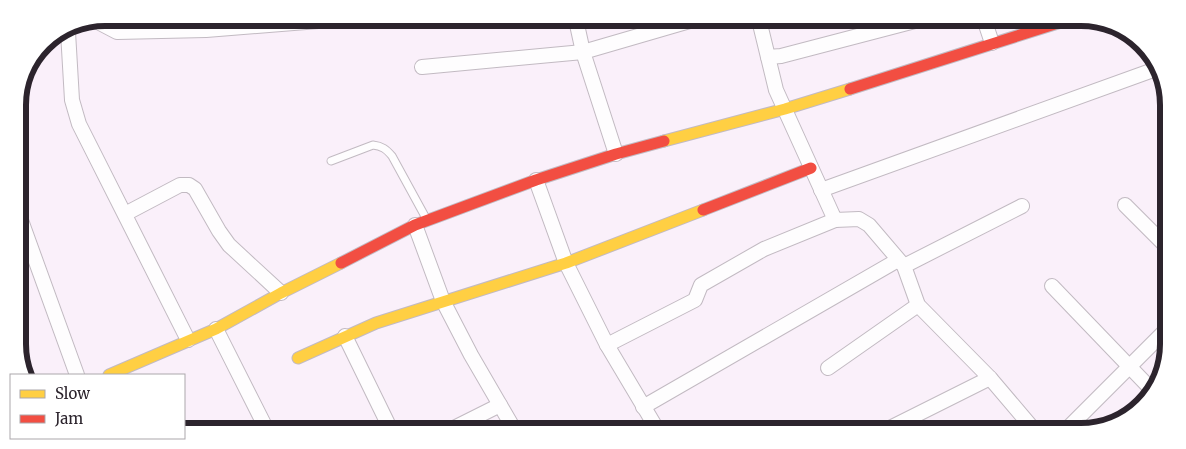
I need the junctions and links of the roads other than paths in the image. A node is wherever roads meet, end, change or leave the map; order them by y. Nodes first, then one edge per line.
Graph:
1 (106, 26) edge
2 (256, 26) edge
3 (577, 26) edge
4 (672, 26) edge
5 (760, 26) edge
6 (896, 26) edge
7 (986, 26) edge
8 (1045, 26) edge
9 (68, 36) edge
10 (992, 43) junction
11 (583, 52) junction
12 (768, 57) junction
13 (422, 67) dead end
14 (1152, 71) edge
15 (785, 109) junction
16 (616, 154) junction
17 (331, 161) dead end
18 (811, 168) junction
19 (536, 180) junction
20 (820, 190) junction
21 (1125, 205) dead end
22 (1022, 206) dead end
23 (124, 214) junction
24 (835, 220) junction
25 (421, 223) junction
26 (26, 234) edge
27 (1160, 240) edge
28 (901, 263) junction
29 (566, 264) junction
30 (1052, 286) dead end
31 (281, 293) junction
32 (443, 300) junction
33 (918, 305) junction
34 (216, 329) junction
35 (345, 336) junction
36 (1160, 336) edge
37 (188, 340) junction
38 (607, 345) junction
39 (298, 358) dead end
40 (1130, 367) junction
41 (828, 368) dead end
42 (77, 374) edge
43 (111, 374) edge
44 (990, 378) junction
45 (1147, 386) edge
46 (500, 405) junction
47 (643, 407) junction
48 (263, 423) edge
49 (388, 423) edge
50 (462, 423) edge
51 (510, 423) edge
52 (653, 423) edge
53 (899, 423) edge
54 (1029, 423) edge
55 (1073, 423) edge

1 - 2 street
3 - 11 street
4 - 11 street
5 - 12 street
6 - 12 street
7 - 10 street
8 - 10 street
9 - 23 street
10 - 15 street
11 - 13 street
11 - 16 street
12 - 15 street
14 - 20 street
15 - 16 street
15 - 18 street
16 - 19 street
17 - 25 lane
18 - 20 street
18 - 29 street
19 - 25 street
19 - 29 street
20 - 24 street
21 - 27 street
22 - 28 street
23 - 31 street
23 - 37 street
24 - 28 street
24 - 38 street
25 - 31 street
25 - 32 street
26 - 42 street
28 - 33 street
28 - 47 street
29 - 32 street
29 - 38 street
30 - 40 street
31 - 34 street
32 - 35 street
32 - 46 street
33 - 41 street
33 - 44 street
34 - 37 street
34 - 48 street
35 - 39 street
35 - 49 street
36 - 40 street
37 - 43 street
38 - 47 street
40 - 45 street
40 - 55 street
44 - 53 street
44 - 54 street
46 - 50 street
46 - 51 street
47 - 52 street

